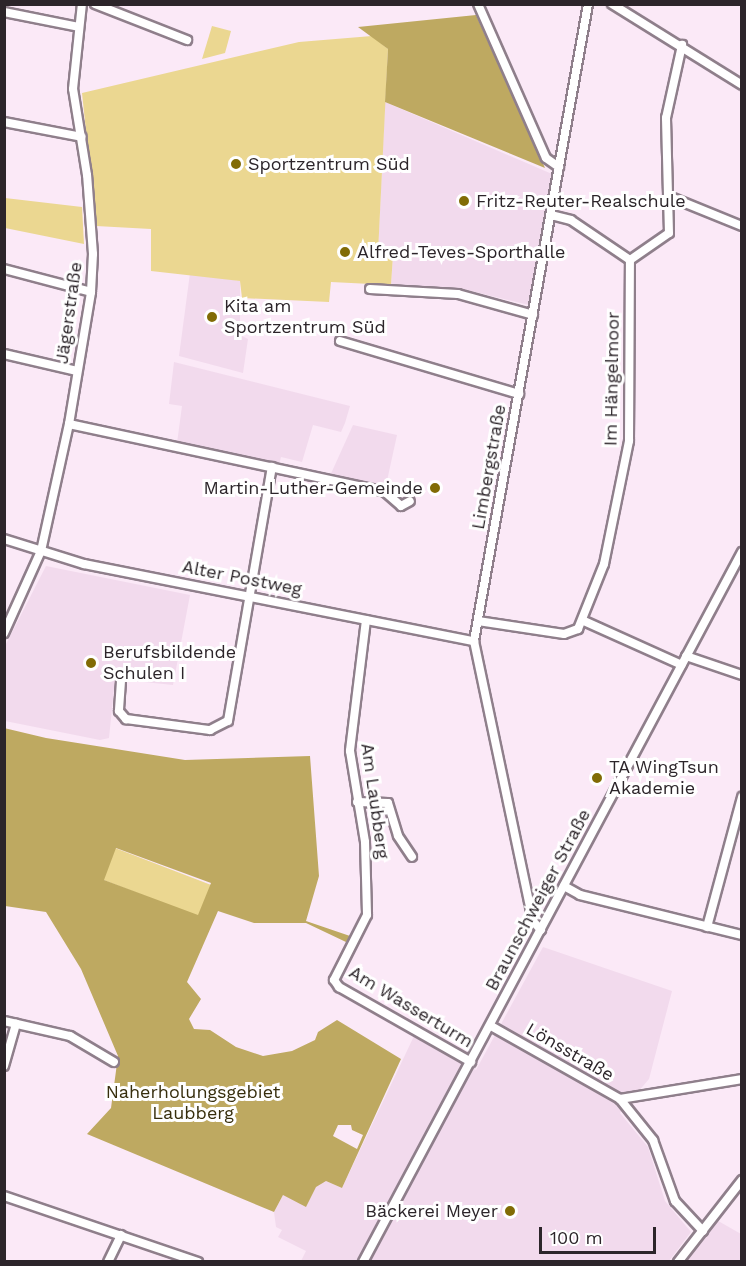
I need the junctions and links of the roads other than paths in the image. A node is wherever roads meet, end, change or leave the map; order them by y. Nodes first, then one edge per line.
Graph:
1 (82, 4) edge
2 (95, 4) edge
3 (478, 4) edge
4 (588, 4) edge
5 (612, 4) edge
6 (4, 12) edge
7 (79, 27) junction
8 (187, 40) dead end
9 (682, 45) junction
10 (741, 85) edge
11 (4, 122) edge
12 (82, 137) junction
13 (559, 167) junction
14 (668, 196) junction
15 (551, 215) junction
16 (741, 226) edge
17 (630, 260) junction
18 (4, 269) edge
19 (370, 290) dead end
20 (91, 292) junction
21 (533, 315) junction
22 (340, 341) dead end
23 (4, 354) edge
24 (77, 371) junction
25 (519, 394) junction
26 (69, 424) junction
27 (272, 467) junction
28 (410, 501) dead end
29 (4, 539) edge
30 (41, 551) junction
31 (741, 552) edge
32 (248, 596) junction
33 (366, 620) junction
34 (478, 621) junction
35 (584, 621) junction
36 (4, 633) edge
37 (474, 641) junction
38 (680, 660) junction
39 (741, 675) edge
40 (121, 681) dead end
41 (741, 797) edge
42 (357, 802) junction
43 (412, 857) dead end
44 (564, 886) junction
45 (367, 915) joint
46 (707, 927) junction
47 (541, 930) junction
48 (741, 935) edge
49 (4, 1021) edge
50 (16, 1024) junction
51 (491, 1026) junction
52 (114, 1062) dead end
53 (471, 1062) junction
54 (4, 1066) edge
55 (741, 1079) edge
56 (620, 1099) junction
57 (741, 1180) edge
58 (4, 1196) edge
59 (703, 1231) junction
60 (121, 1235) junction
61 (108, 1262) edge
62 (198, 1262) edge
63 (363, 1262) edge
64 (678, 1262) edge

1 - 7 street, Jägerstraße
2 - 8 street
3 - 13 street
4 - 13 street, Limbergstraße
5 - 9 street
6 - 7 street
7 - 12 street, Jägerstraße
9 - 10 street
9 - 14 street
11 - 12 street
12 - 20 street, Jägerstraße
13 - 15 street, Limbergstraße
14 - 16 street
14 - 17 street
15 - 17 street
15 - 21 street, Limbergstraße
17 - 35 street, Im Hängelmoor
18 - 20 street
19 - 21 street
20 - 24 street, Jägerstraße
21 - 25 street, Limbergstraße
22 - 25 street
23 - 24 street
24 - 26 street, Jägerstraße
25 - 34 street, Limbergstraße
26 - 27 street
26 - 30 street, Jägerstraße
27 - 28 street
27 - 32 street
29 - 30 street, Alter Postweg
30 - 32 street, Alter Postweg
30 - 36 street, Jägerstraße
31 - 38 street, Braunschweiger Straße
32 - 33 street, Alter Postweg
32 - 40 street
33 - 37 street, Alter Postweg
33 - 42 street, Am Laubberg
34 - 35 street
34 - 37 street, Limbergstraße
35 - 38 street
37 - 47 street, Limbergstraße
38 - 39 street
38 - 44 street, Braunschweiger Straße
41 - 46 street
42 - 43 street
42 - 45 street, Am Laubberg
44 - 46 street
44 - 47 street, Braunschweiger Straße
45 - 53 street, Am Wasserturm
46 - 48 street
47 - 51 street, Braunschweiger Straße
49 - 50 street
50 - 52 street
50 - 54 street
51 - 53 street, Braunschweiger Straße
51 - 56 street, Lönsstraße
53 - 63 street, Braunschweiger Straße
55 - 56 street, Lönsstraße
56 - 59 street
57 - 59 street
58 - 60 street
59 - 64 street
60 - 61 street
60 - 62 street

